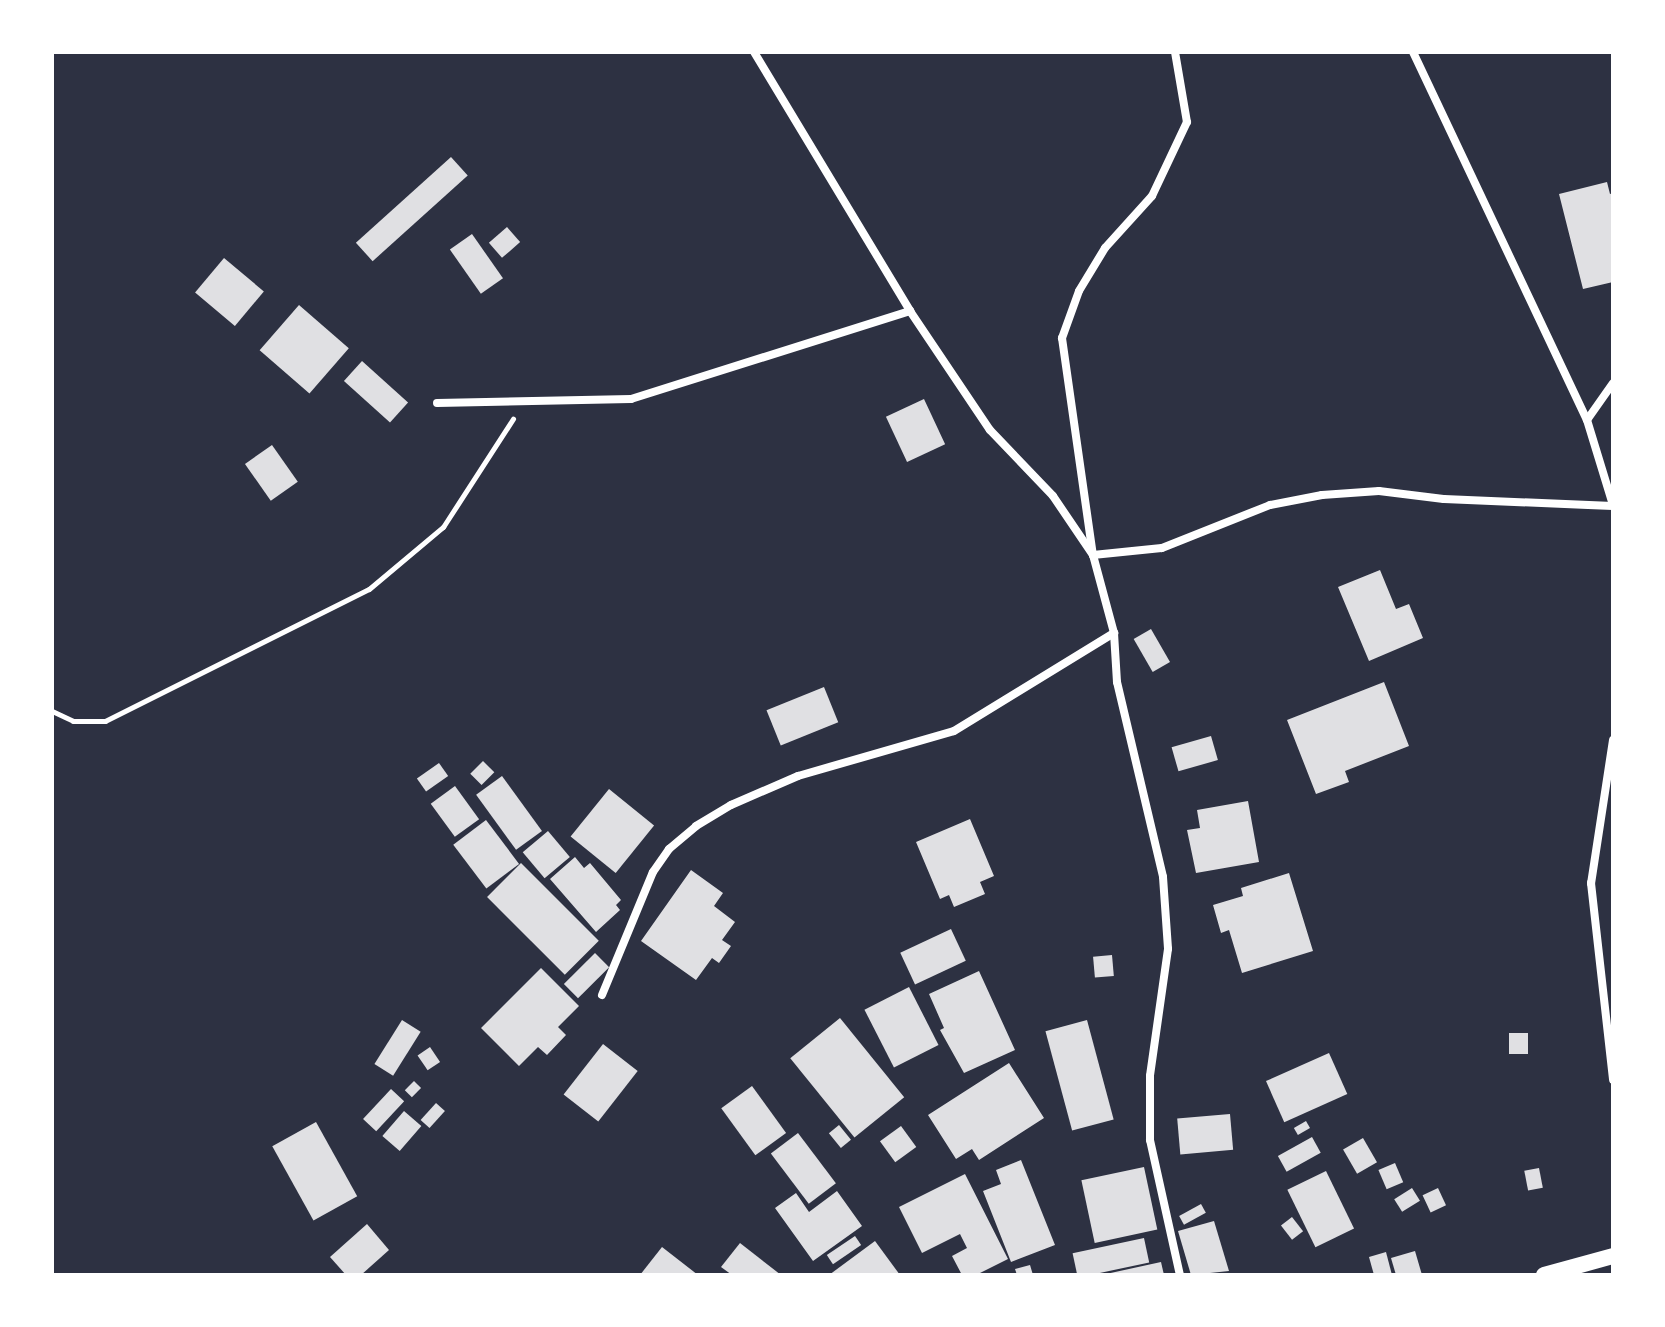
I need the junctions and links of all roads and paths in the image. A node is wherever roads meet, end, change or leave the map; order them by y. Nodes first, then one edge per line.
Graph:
1 (754, 52) edge
2 (1175, 52) edge
3 (1413, 52) edge
4 (910, 311) junction
5 (1613, 383) edge
6 (524, 401) junction
7 (437, 403) dead end
8 (1587, 420) junction
9 (1613, 505) edge
10 (1093, 555) junction
11 (1114, 633) junction
12 (52, 711) edge
13 (1613, 740) edge
14 (602, 995) dead end
15 (1613, 1080) edge
16 (1613, 1256) edge
17 (1180, 1275) edge
18 (1544, 1275) edge

1 - 4 street
2 - 10 street
3 - 8 street
4 - 6 street
4 - 10 street
5 - 8 street
6 - 7 street
6 - 12 path
8 - 9 street
9 - 10 street
10 - 11 street
11 - 14 street
11 - 17 street
13 - 15 street
16 - 18 main road

